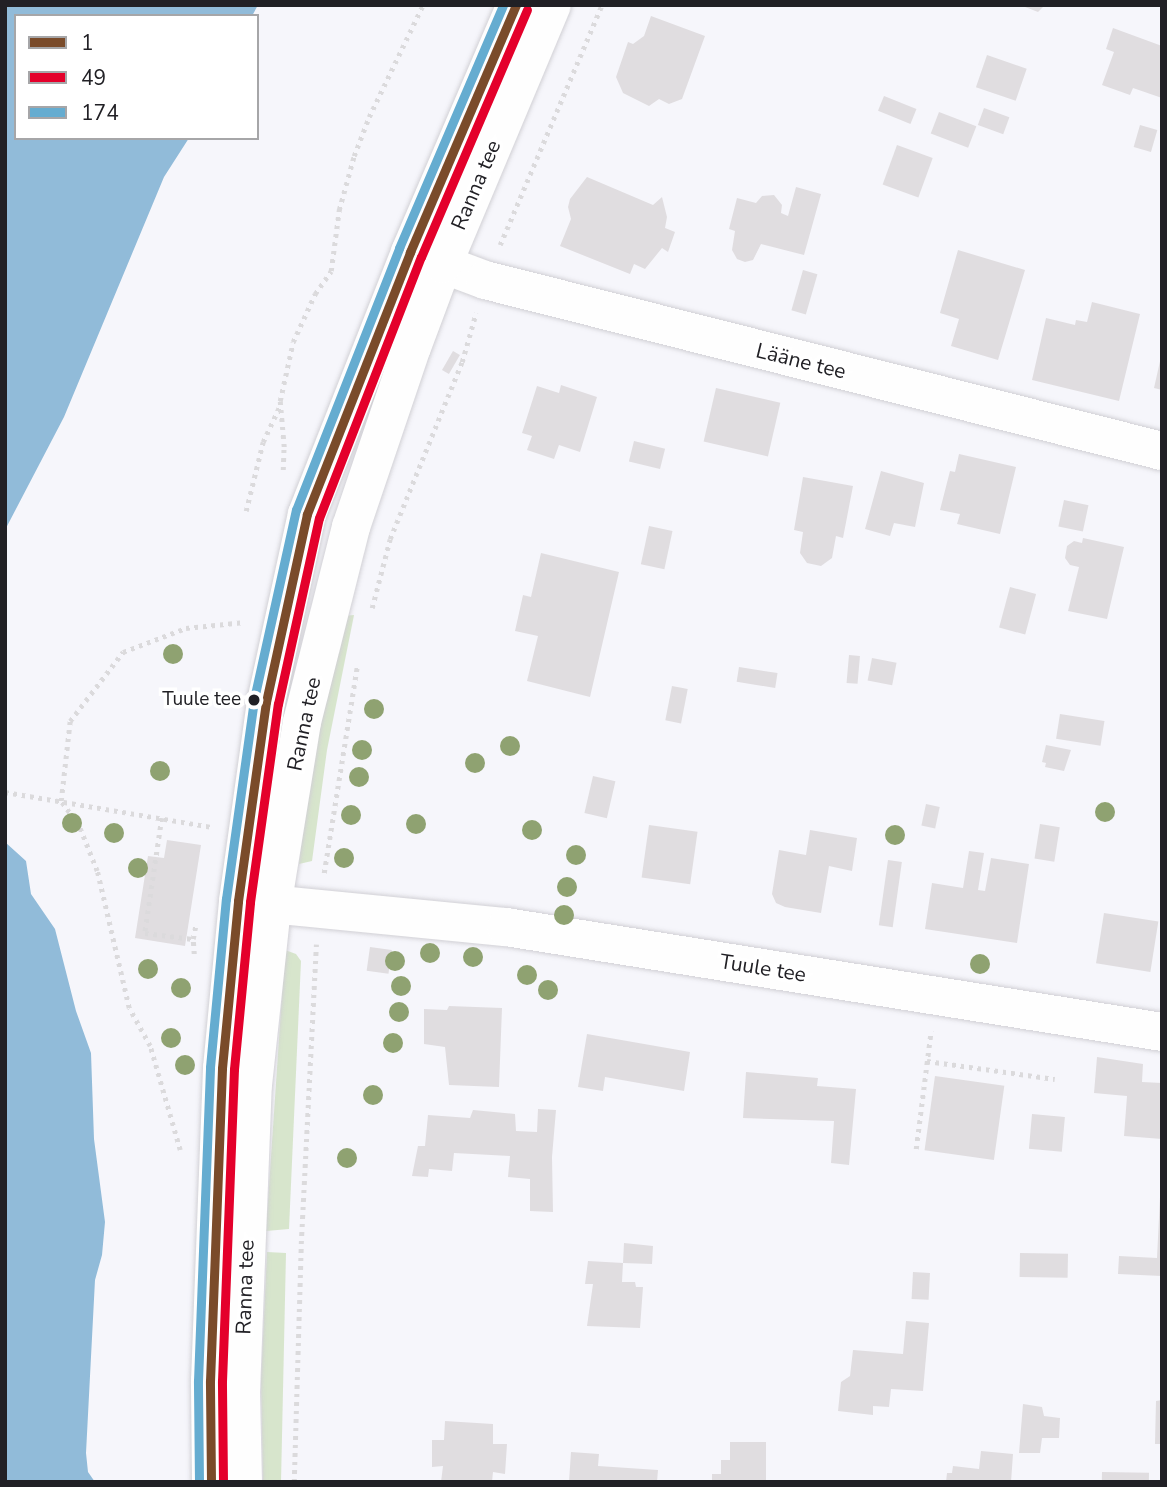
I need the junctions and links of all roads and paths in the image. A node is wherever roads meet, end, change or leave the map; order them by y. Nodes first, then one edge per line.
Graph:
1 (423, 5) edge
2 (516, 5) edge
3 (552, 5) edge
4 (602, 5) edge
5 (427, 258) junction
6 (485, 280) junction
7 (280, 405) junction
8 (1162, 451) edge
9 (282, 482) dead end
10 (246, 511) dead end
11 (370, 613) dead end
12 (244, 622) dead end
13 (358, 662) dead end
14 (5, 792) edge
15 (61, 801) junction
16 (162, 818) junction
17 (217, 828) dead end
18 (255, 904) junction
19 (318, 911) junction
20 (192, 939) dead end
21 (935, 996) junction
22 (1162, 1032) edge
23 (927, 1061) junction
24 (1055, 1079) dead end
25 (916, 1149) dead end
26 (182, 1156) dead end
27 (211, 1482) edge
28 (243, 1482) edge
29 (294, 1482) edge

1 - 7 path
2 - 5 main road, Ranna tee
3 - 5 main road, Ranna tee
4 - 6 path
5 - 6 main road, Lääne tee
5 - 18 main road, Ranna tee
6 - 8 main road, Lääne tee
6 - 11 path
7 - 9 path
7 - 10 path
12 - 15 path
13 - 19 path
14 - 15 path
15 - 16 path
15 - 26 path
16 - 17 path
16 - 20 path
18 - 19 main road, Tuule tee
18 - 27 main road, Ranna tee
18 - 28 main road, Ranna tee
19 - 21 main road, Tuule tee
19 - 29 path
21 - 22 main road, Tuule tee
21 - 23 path
23 - 24 path
23 - 25 path

